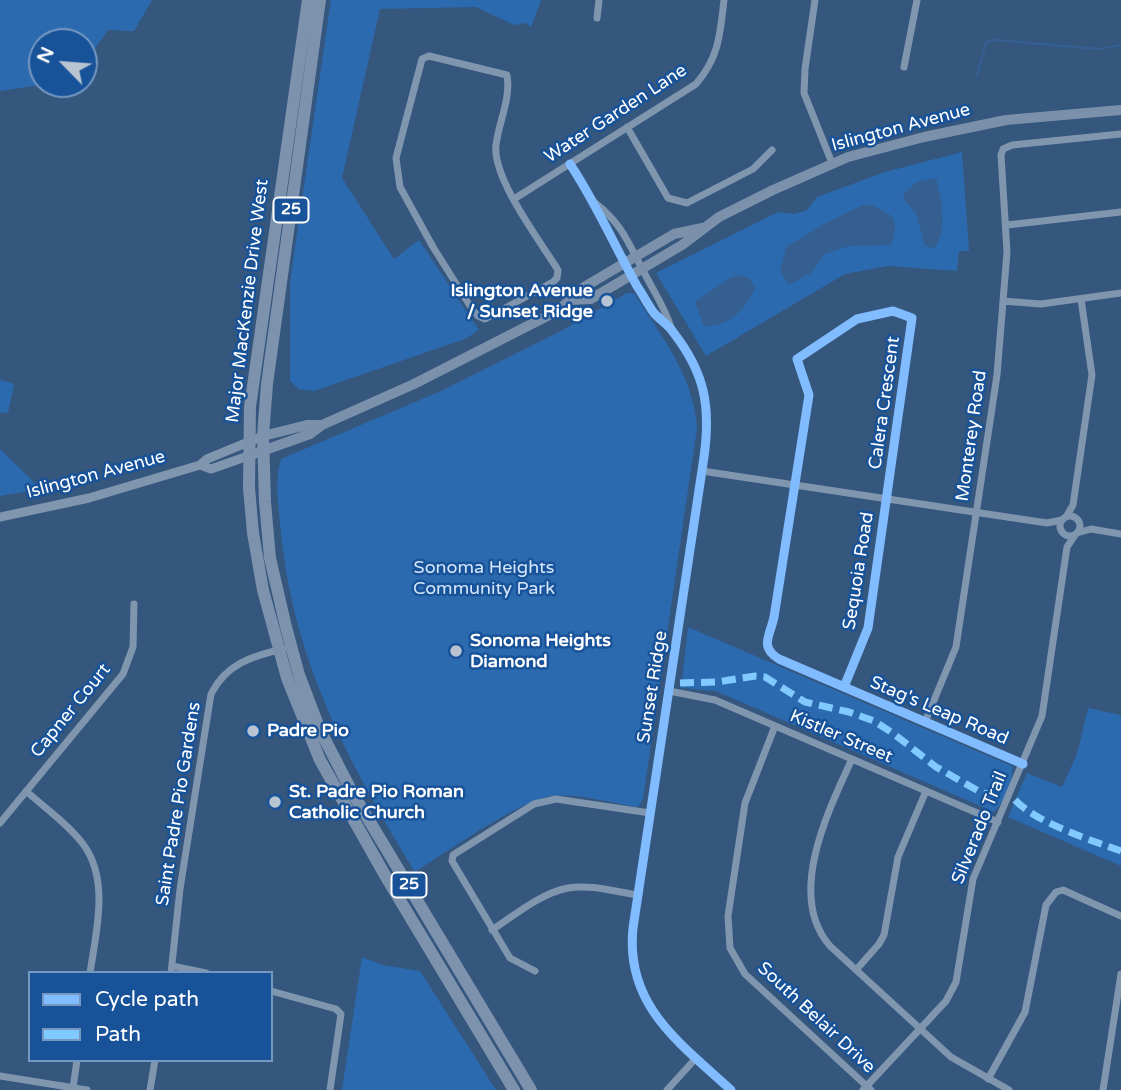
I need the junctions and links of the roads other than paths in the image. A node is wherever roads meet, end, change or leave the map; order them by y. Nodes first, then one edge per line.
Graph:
1 (308, 0) edge
2 (320, 0) edge
3 (599, 0) edge
4 (723, 0) edge
5 (815, 0) edge
6 (917, 0) edge
7 (597, 18) dead end
8 (904, 67) dead end
9 (1121, 110) edge
10 (627, 127) junction
11 (1121, 134) edge
12 (772, 150) dead end
13 (832, 163) junction
14 (570, 164) junction
15 (514, 199) junction
16 (594, 202) junction
17 (1121, 212) edge
18 (1007, 225) junction
19 (704, 227) junction
20 (636, 256) junction
21 (626, 262) junction
22 (637, 271) junction
23 (1121, 293) edge
24 (1081, 299) junction
25 (570, 300) junction
26 (1003, 301) junction
27 (671, 328) junction
28 (322, 425) junction
29 (262, 436) junction
30 (248, 450) junction
31 (265, 451) junction
32 (702, 471) junction
33 (793, 485) junction
34 (887, 499) junction
35 (1073, 505) junction
36 (976, 512) junction
37 (0, 517) edge
38 (1064, 518) junction
39 (1078, 520) junction
40 (1047, 523) junction
41 (1091, 529) junction
42 (1062, 532) junction
43 (1076, 534) junction
44 (1121, 534) edge
45 (1067, 547) junction
46 (134, 604) dead end
47 (285, 648) junction
48 (844, 687) junction
49 (669, 691) junction
50 (925, 722) junction
51 (775, 726) junction
52 (852, 759) junction
53 (1023, 764) junction
54 (26, 791) junction
55 (926, 791) junction
56 (650, 813) junction
57 (998, 822) junction
58 (0, 823) edge
59 (638, 895) junction
60 (1121, 916) edge
61 (492, 929) junction
62 (172, 969) edge
63 (856, 970) junction
64 (90, 971) edge
65 (535, 971) dead end
66 (1121, 974) edge
67 (273, 992) edge
68 (919, 1029) junction
69 (696, 1058) junction
70 (77, 1062) edge
71 (155, 1062) edge
72 (0, 1076) edge
73 (988, 1079) junction
74 (73, 1088) junction
75 (867, 1089) edge
76 (87, 1090) edge
77 (150, 1090) edge
78 (330, 1090) edge
79 (514, 1090) edge
80 (531, 1090) edge
81 (667, 1090) edge
82 (731, 1090) edge
83 (1009, 1090) edge
84 (1103, 1090) edge

1 - 30 main road, Major MacKenzie Drive West / 25
2 - 29 main road, Major MacKenzie Drive West / 25
3 - 7 street
4 - 10 street, Water Garden Lane
5 - 13 street
6 - 8 street
9 - 13 main road, Islington Avenue
10 - 12 street
10 - 14 street, Water Garden Lane
11 - 18 street, Monterey Road
13 - 19 main road, Islington Avenue
14 - 15 street, Water Garden Lane
14 - 16 street
15 - 15 street
16 - 20 street
16 - 21 street
17 - 18 street
18 - 26 street, Monterey Road
19 - 20 main road, Islington Avenue
19 - 22 main road, Islington Avenue
20 - 21 main road, Islington Avenue
20 - 22 street
21 - 22 street
21 - 25 main road, Islington Avenue
22 - 25 main road, Islington Avenue
22 - 27 street, Sunset Ridge
22 - 27 street, Sunset Ridge
23 - 24 street
24 - 26 street
24 - 35 street
25 - 28 main road, Islington Avenue
26 - 36 street, Monterey Road
27 - 32 street, Sunset Ridge
28 - 29 main road, Islington Avenue
28 - 31 main road, Islington Avenue
29 - 30 street, Islington Avenue
29 - 31 main road, Major MacKenzie Drive West / 25
30 - 31 main road, Islington Avenue
30 - 37 street, Islington Avenue
30 - 47 main road, Major MacKenzie Drive West / 25
31 - 47 main road, Major MacKenzie Drive West / 25
32 - 33 street
32 - 49 street, Sunset Ridge
33 - 34 street
33 - 34 street, Calera Crescent
33 - 48 street, Stag's Leap Road
34 - 36 street
34 - 48 street, Sequoia Road
35 - 38 street
35 - 39 street
36 - 40 street
36 - 50 street, Monterey Road
38 - 39 street
38 - 40 street
38 - 42 street
39 - 41 street
39 - 43 street
40 - 42 street
41 - 43 street
41 - 44 street
42 - 43 street
42 - 45 street, Silverado Trail
43 - 45 street, Silverado Trail
45 - 53 street, Silverado Trail
46 - 54 street, Capner Court
47 - 62 street, Saint Padre Pio Gardens
47 - 79 main road, Major MacKenzie Drive West / 25
47 - 80 main road, Major MacKenzie Drive West / 25
48 - 50 street, Stag's Leap Road
49 - 51 street, Kistler Street
49 - 56 street, Sunset Ridge
50 - 53 street, Stag's Leap Road
51 - 52 street, Kistler Street
51 - 75 street, South Belair Drive
52 - 55 street, Kistler Street
52 - 63 street
53 - 57 street, Silverado Trail
54 - 58 street, Capner Court
54 - 64 street
55 - 57 street, Kistler Street
55 - 63 street
56 - 59 street, Sunset Ridge
56 - 61 street
57 - 68 street, Silverado Trail
59 - 61 street
59 - 69 street, Sunset Ridge
60 - 73 street
61 - 65 street
63 - 68 street
66 - 84 street
67 - 78 street
68 - 73 street
68 - 75 street, Silverado Trail
69 - 81 street
69 - 82 street, Sunset Ridge
70 - 74 street
71 - 77 street
72 - 74 street
73 - 83 street
74 - 76 street

